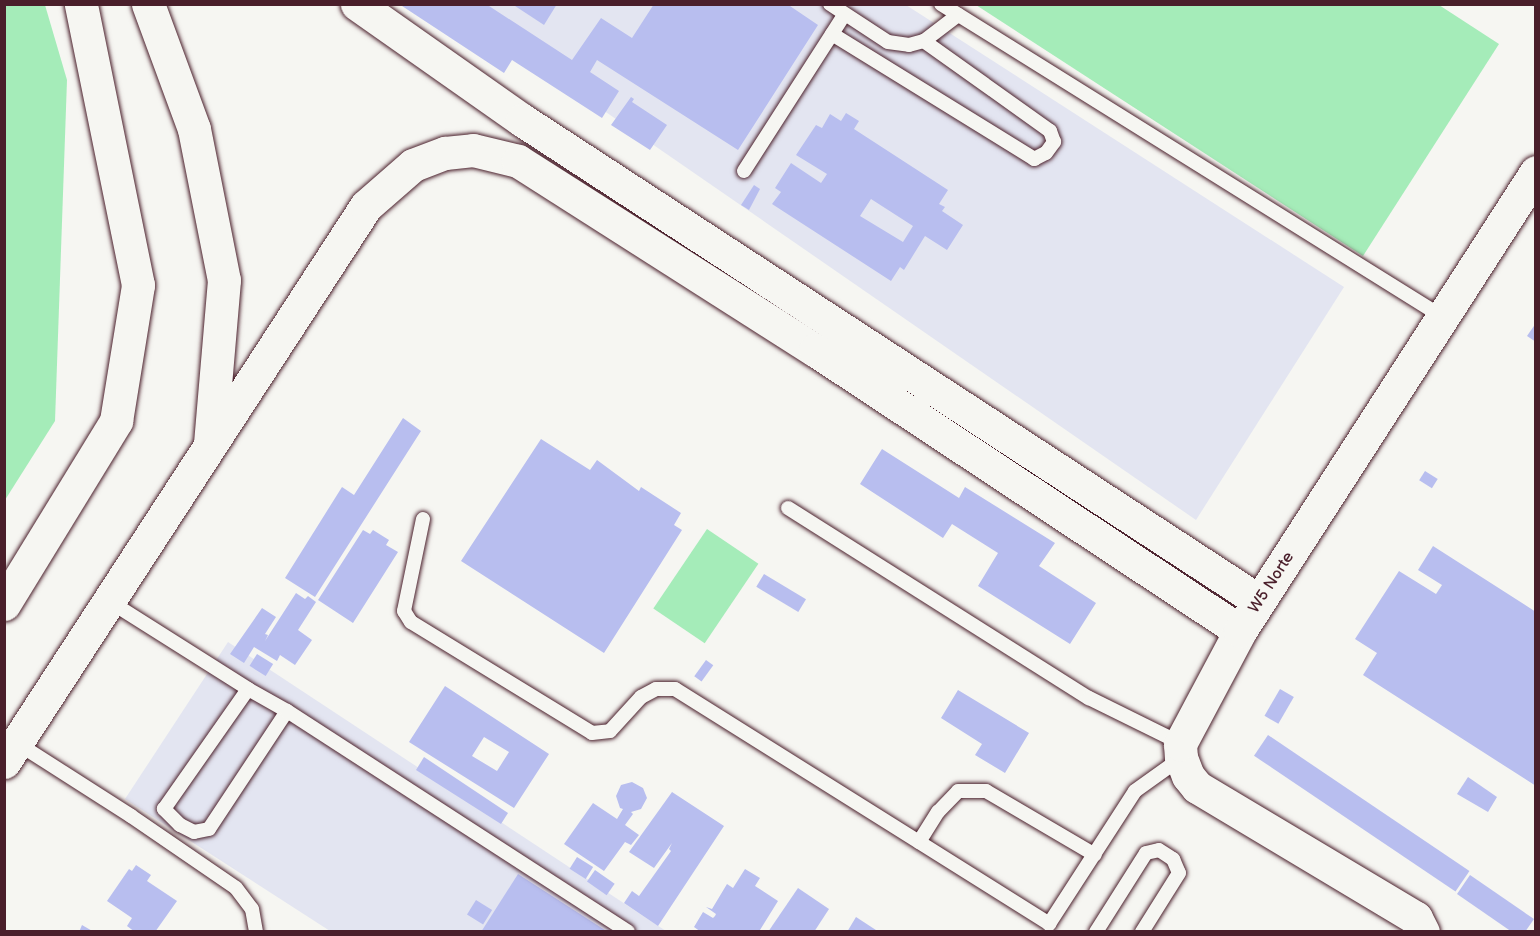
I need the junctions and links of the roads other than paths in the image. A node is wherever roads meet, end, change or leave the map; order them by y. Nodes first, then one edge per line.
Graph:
1 (81, 4) edge
2 (148, 4) edge
3 (357, 4) edge
4 (830, 4) edge
5 (941, 4) edge
6 (844, 15) junction
7 (958, 15) junction
8 (832, 34) junction
9 (924, 41) junction
10 (744, 171) dead end
11 (1535, 175) edge
12 (1441, 316) junction
13 (209, 447) junction
14 (788, 508) dead end
15 (423, 519) dead end
16 (110, 600) junction
17 (1260, 600) junction
18 (4, 604) edge
19 (1240, 631) junction
20 (248, 689) junction
21 (287, 711) junction
22 (1180, 751) junction
23 (11, 752) edge
24 (919, 842) junction
25 (1095, 855) junction
26 (1425, 927) edge
27 (1055, 928) edge
28 (256, 932) edge
29 (628, 932) edge
30 (1096, 932) edge
31 (1142, 932) edge

1 - 18 street
2 - 13 street
3 - 17 street
4 - 6 lane
5 - 7 lane
6 - 8 lane
6 - 9 lane
7 - 9 lane
7 - 12 lane
8 - 9 lane
8 - 10 lane
11 - 12 street, W5 Norte
12 - 17 street, W5 Norte
13 - 16 street
13 - 19 street
14 - 22 lane
15 - 24 lane
16 - 20 lane
16 - 23 street
17 - 19 street, W5 Norte
19 - 22 street, W5 Norte
20 - 21 lane
20 - 21 lane
21 - 29 lane
22 - 25 lane
22 - 26 street
23 - 28 lane
24 - 25 lane
24 - 27 lane
25 - 27 lane
30 - 31 lane

